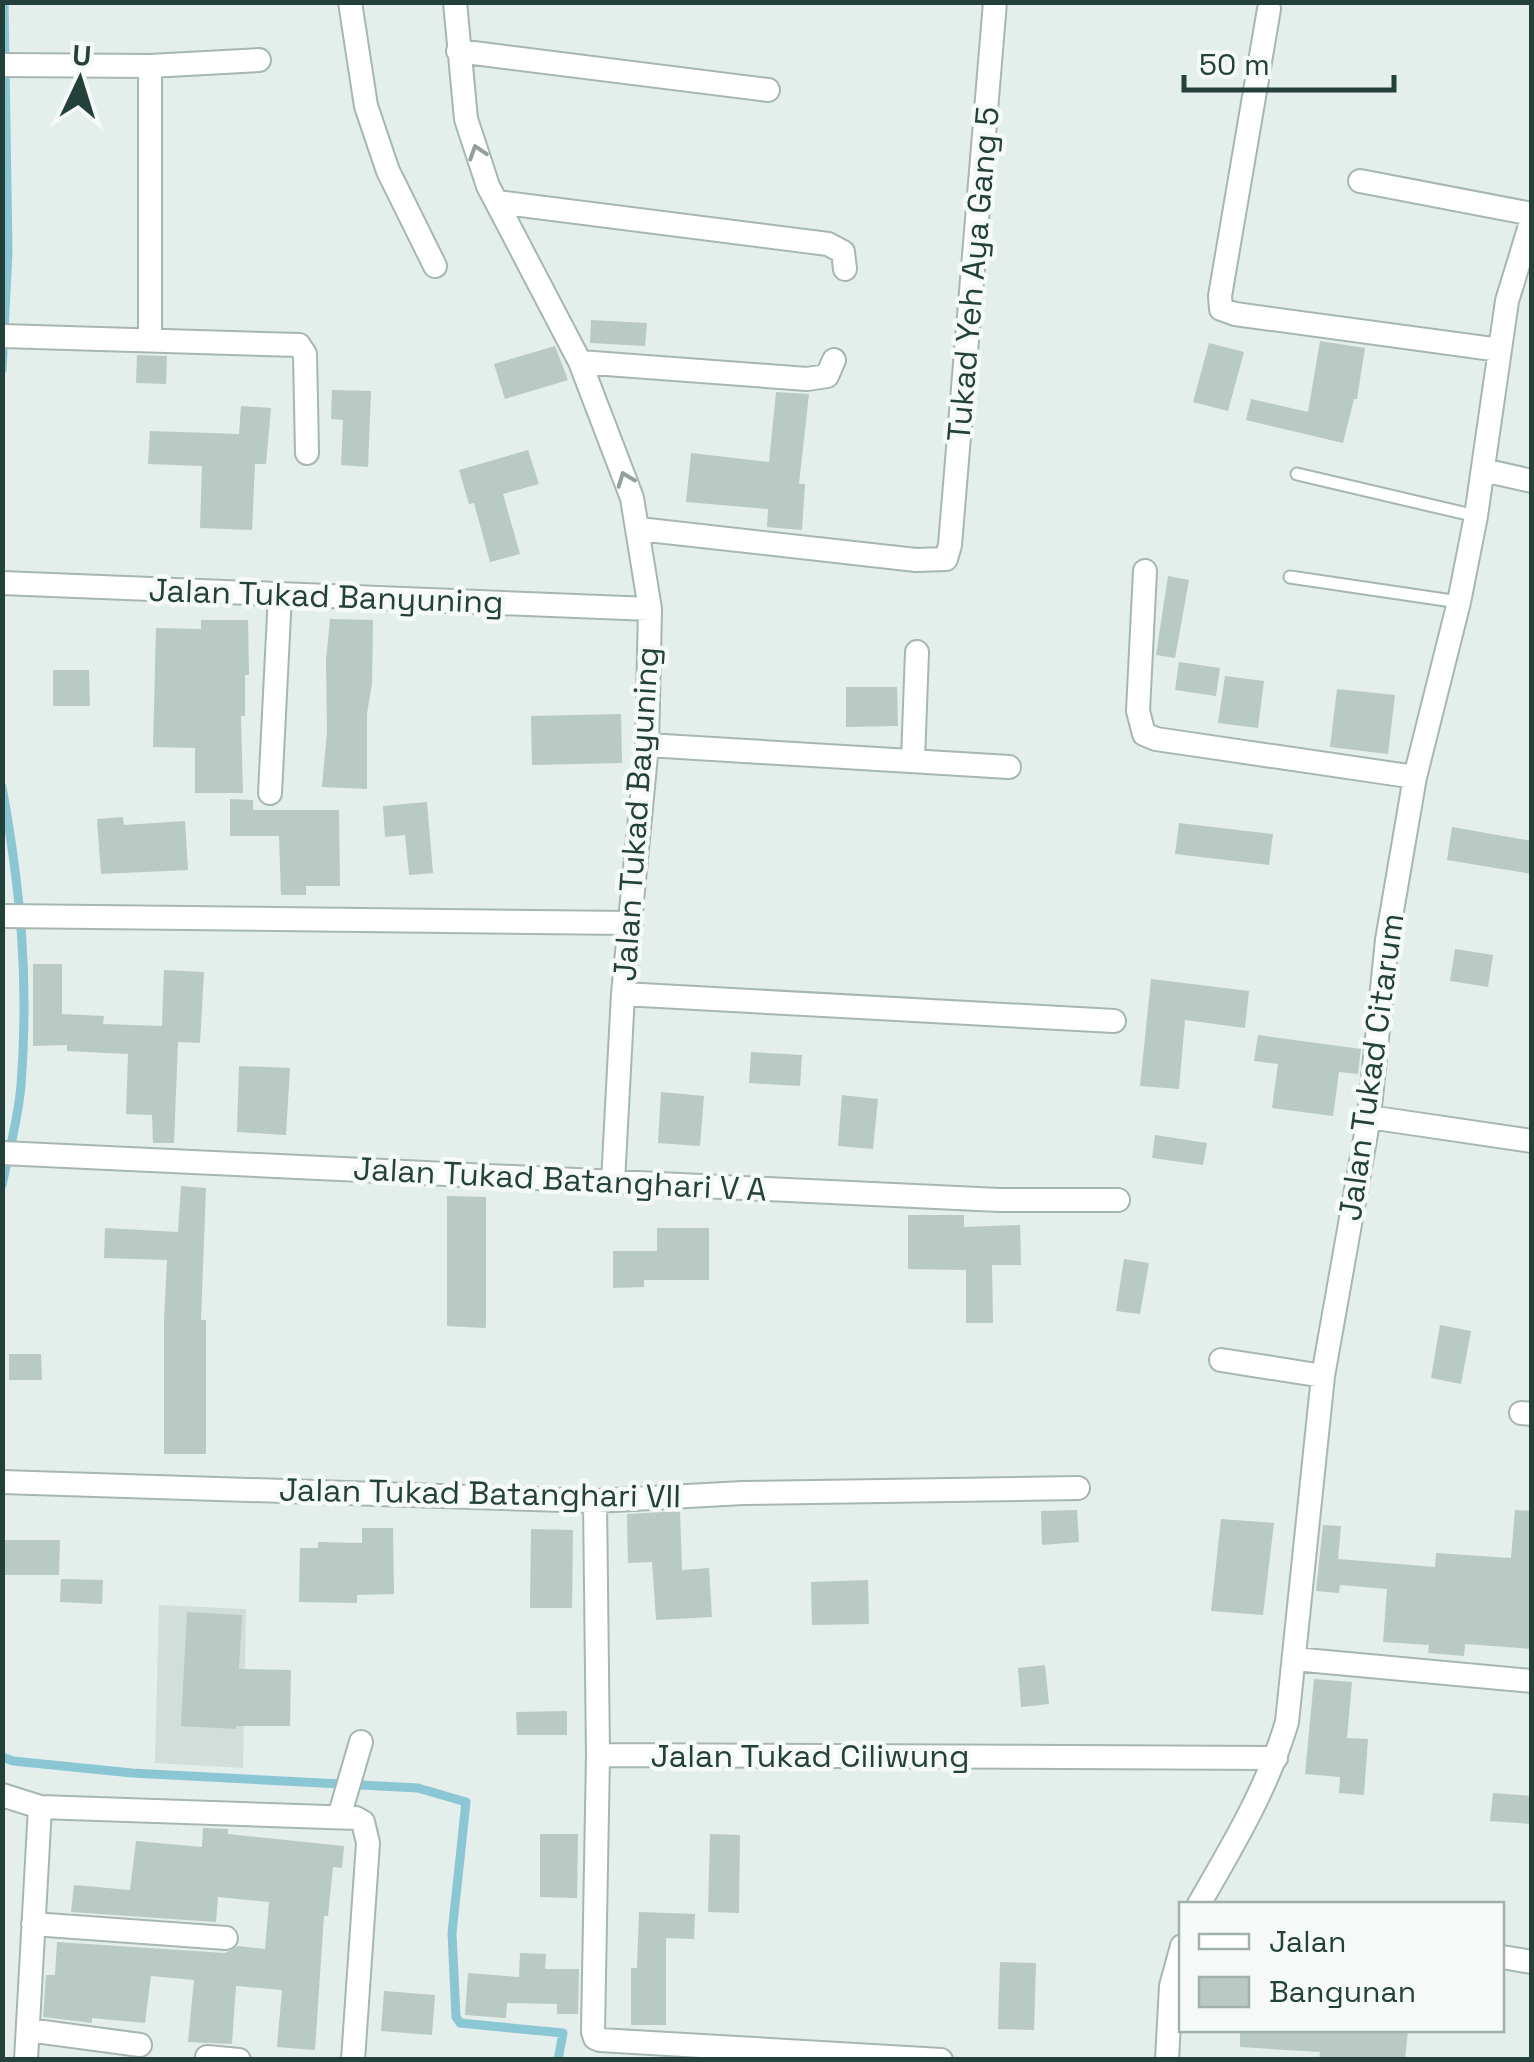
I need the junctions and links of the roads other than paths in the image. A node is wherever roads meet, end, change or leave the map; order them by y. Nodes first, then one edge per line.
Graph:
1 (350, 2) edge
2 (455, 2) edge
3 (994, 2) edge
4 (1269, 9) dead end
5 (458, 51) junction
6 (259, 60) dead end
7 (2, 64) edge
8 (150, 66) junction
9 (768, 90) dead end
10 (1360, 181) dead end
11 (497, 202) junction
12 (1532, 217) edge
13 (1526, 257) edge
14 (435, 266) dead end
15 (846, 269) dead end
16 (2, 336) edge
17 (150, 339) junction
18 (1500, 350) junction
19 (834, 360) dead end
20 (580, 362) junction
21 (306, 453) dead end
22 (1484, 470) junction
23 (1297, 474) dead end
24 (1532, 482) edge
25 (1476, 516) junction
26 (639, 529) junction
27 (1146, 570) dead end
28 (1290, 578) dead end
29 (2, 583) edge
30 (280, 595) junction
31 (1459, 602) junction
32 (650, 609) junction
33 (917, 652) dead end
34 (647, 745) junction
35 (913, 760) junction
36 (1008, 766) dead end
37 (1414, 777) junction
38 (270, 793) dead end
39 (2, 916) edge
40 (630, 923) junction
41 (623, 994) junction
42 (1114, 1022) dead end
43 (1369, 1117) junction
44 (1532, 1141) edge
45 (3, 1153) edge
46 (613, 1182) junction
47 (1118, 1200) dead end
48 (1221, 1360) dead end
49 (1323, 1376) junction
50 (2, 1482) edge
51 (1078, 1488) dead end
52 (595, 1501) junction
53 (1294, 1659) junction
54 (1532, 1680) edge
55 (361, 1742) dead end
56 (598, 1756) junction
57 (1276, 1758) junction
58 (2, 1795) edge
59 (40, 1808) junction
60 (347, 1810) junction
61 (1201, 1902) edge
62 (33, 1924) junction
63 (226, 1938) dead end
64 (1179, 1956) edge
65 (1504, 1957) edge
66 (1532, 1962) edge
67 (28, 2030) junction
68 (140, 2045) dead end
69 (600, 2050) edge
70 (208, 2057) edge
71 (26, 2060) edge
72 (239, 2060) edge
73 (353, 2060) edge
74 (942, 2060) edge
75 (1167, 2060) edge

1 - 14 street
2 - 5 street, Jalan Tukad Bayuning
3 - 26 street, Tukad Yeh Aya Gang 5
4 - 18 street
5 - 9 street
11 -> 5 street, Jalan Tukad Bayuning
6 - 8 street
7 - 8 street
8 - 17 street
10 - 12 street
11 - 15 street
11 - 20 street, Jalan Tukad Bayuning
12 - 13 street, Jalan Tukad Citarum
13 - 18 street, Jalan Tukad Citarum
16 - 17 street
17 - 21 street
18 - 22 street, Jalan Tukad Citarum
19 - 20 street
26 -> 20 street, Jalan Tukad Bayuning
22 - 24 street
22 - 25 street, Jalan Tukad Citarum
23 - 25 lane
25 - 31 street, Jalan Tukad Citarum
26 - 32 street, Jalan Tukad Bayuning
27 - 37 street
28 - 31 lane
29 - 30 street, Jalan Tukad Banyuning
30 - 32 street, Jalan Tukad Banyuning
30 - 38 street
31 - 37 street, Jalan Tukad Citarum
32 - 34 street, Jalan Tukad Bayuning
33 - 35 street
34 - 35 street
34 - 40 street, Jalan Tukad Bayuning
35 - 36 street
37 - 43 street, Jalan Tukad Citarum
39 - 40 street
40 - 41 street, Jalan Tukad Bayuning
41 - 42 street
41 - 46 street, Jalan Tukad Bayuning
43 - 44 street
43 - 49 street, Jalan Tukad Citarum
45 - 46 street, Jalan Tukad Batanghari V A
46 - 47 street, Jalan Tukad Batanghari V A
48 - 49 street
49 - 53 street, Jalan Tukad Citarum
50 - 52 street, Jalan Tukad Batanghari VII
51 - 52 street, Jalan Tukad Batanghari VII
52 - 56 street
53 - 54 street
53 - 57 street, Jalan Tukad Citarum
55 - 60 street
56 - 57 street, Jalan Tukad Ciliwung
56 - 69 street
57 - 61 street, Jalan Tukad Citarum
58 - 59 street
59 - 60 street
59 - 62 street
60 - 73 street
62 - 63 street
62 - 67 street
64 - 75 street
65 - 66 street
67 - 68 street
67 - 71 street
69 - 74 street
70 - 72 street

